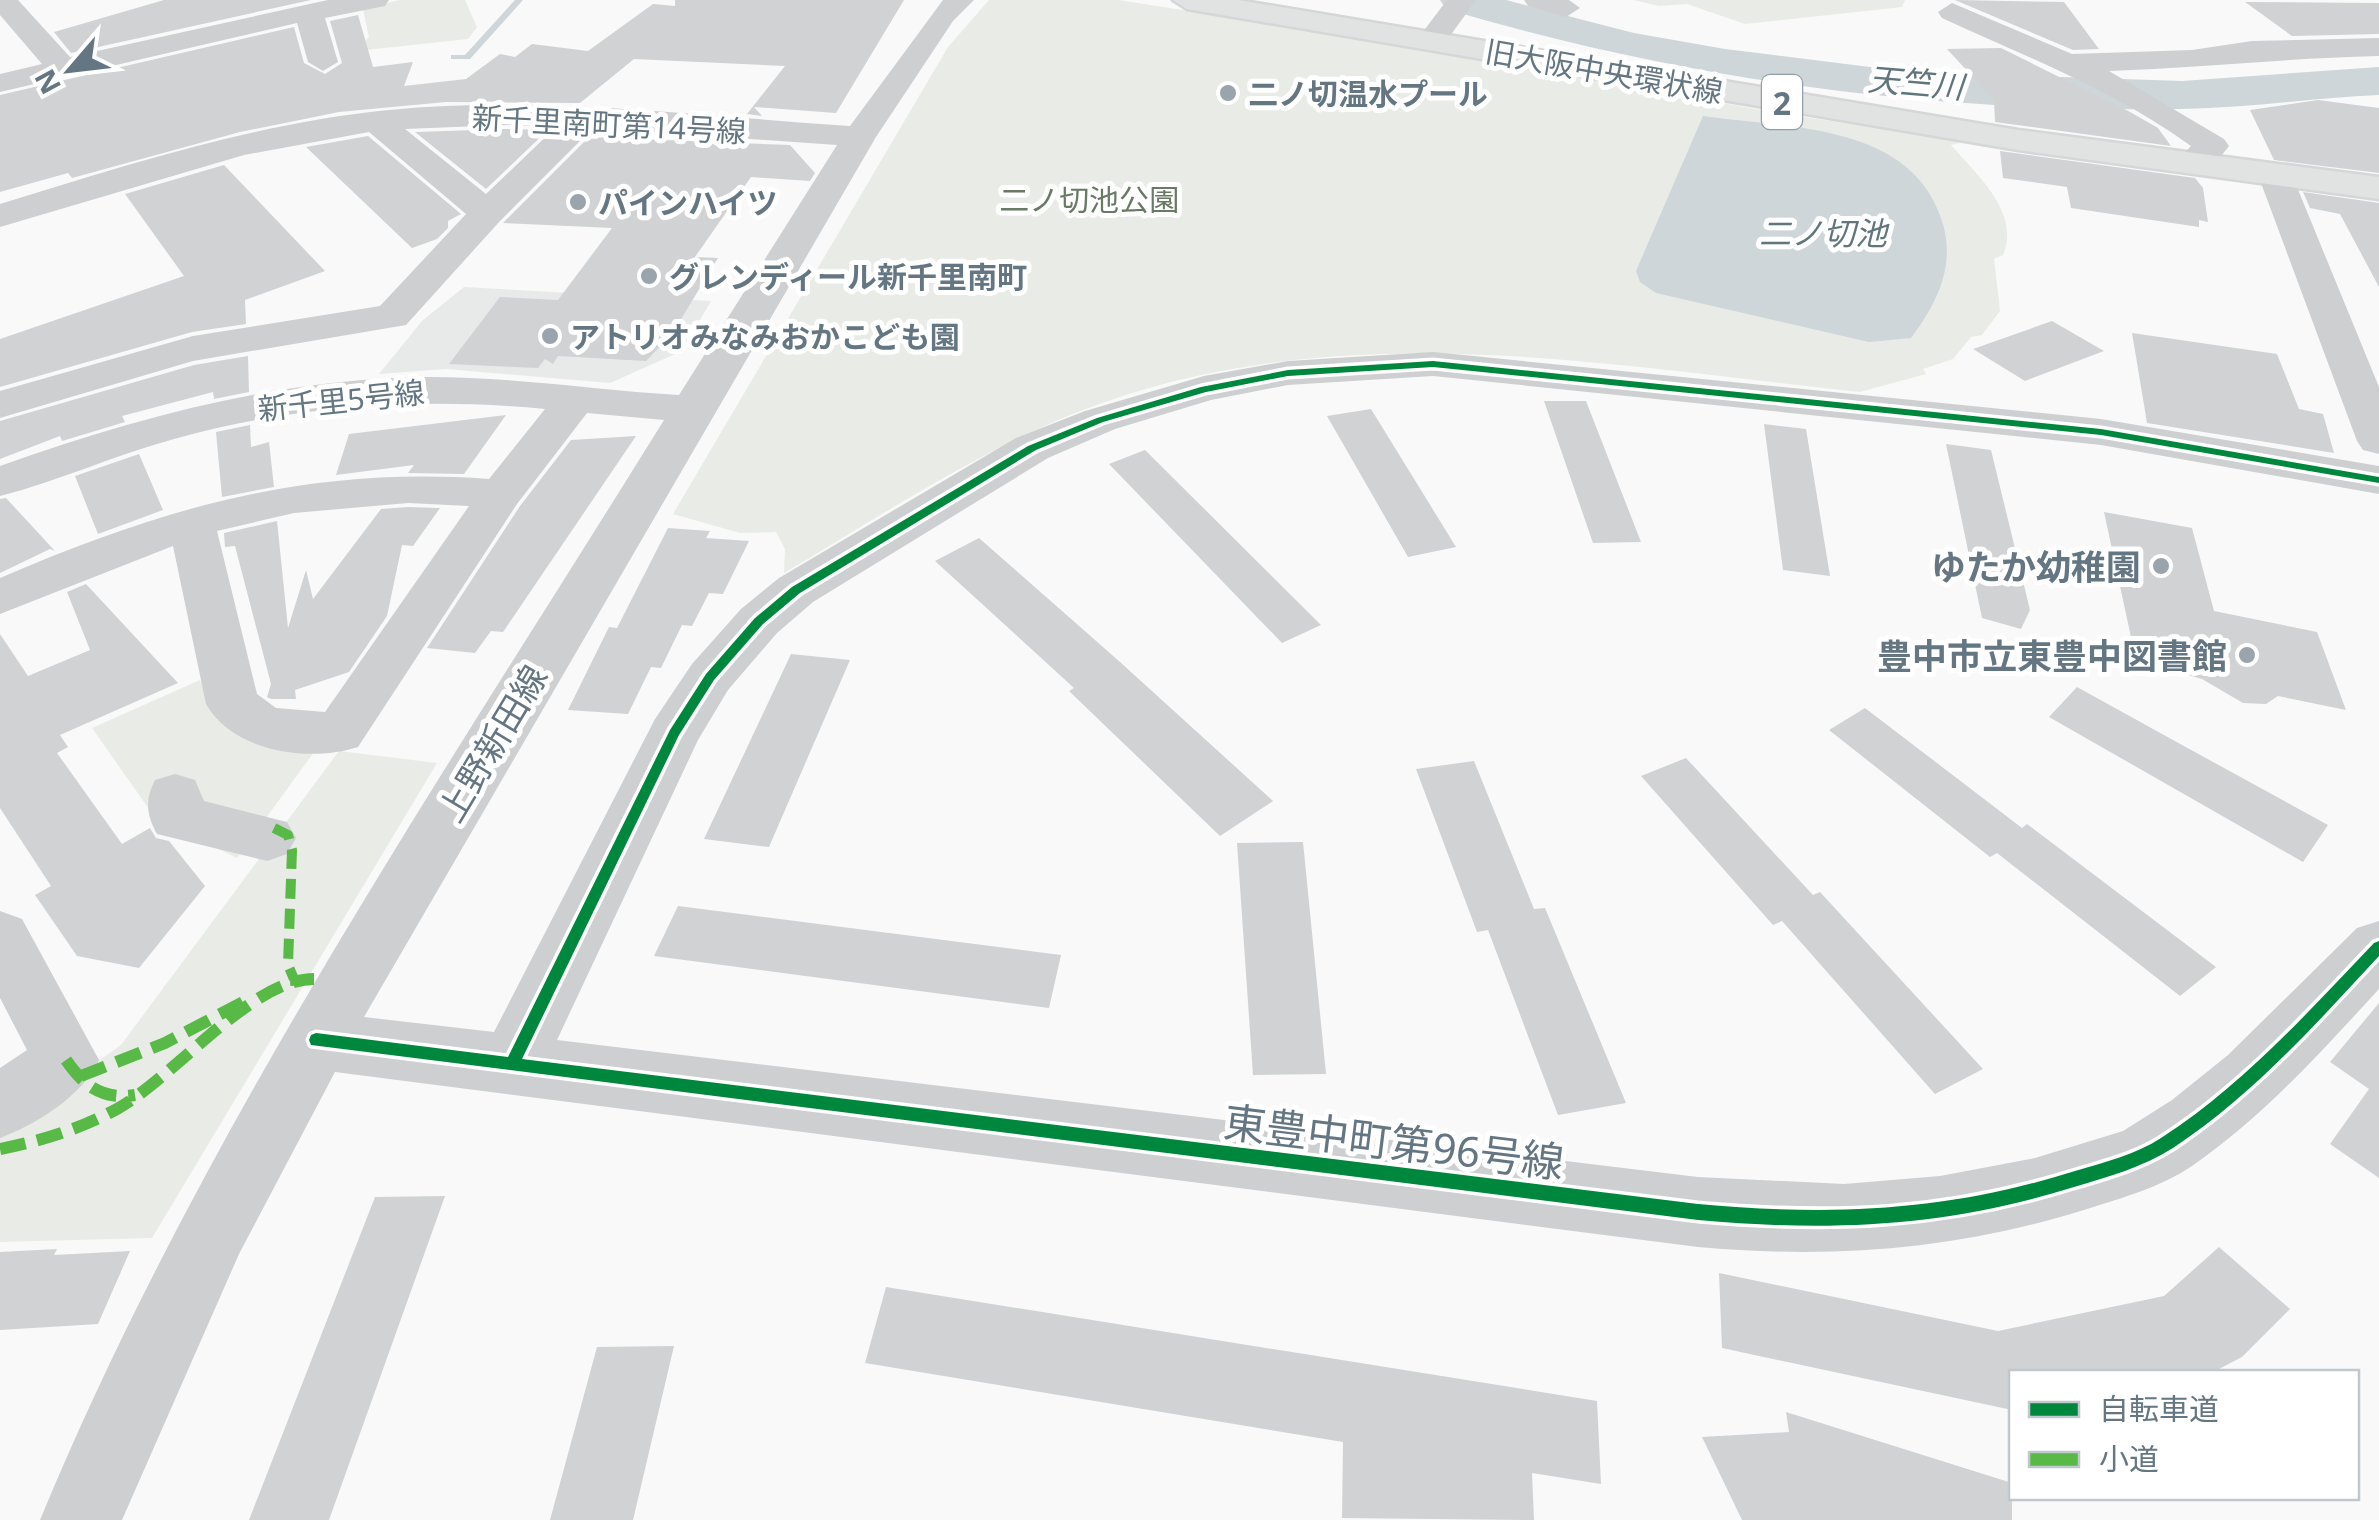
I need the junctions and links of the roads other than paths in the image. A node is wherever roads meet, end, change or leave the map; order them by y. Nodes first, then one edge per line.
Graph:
1 (2, 0) edge
2 (375, 0) edge
3 (960, 0) edge
4 (1186, 0) edge
5 (1457, 7) edge
6 (310, 12) junction
7 (1952, 12) dead end
8 (129, 21) dead end
9 (1431, 41) junction
10 (153, 46) junction
11 (2379, 48) edge
12 (321, 54) dead end
13 (2070, 63) junction
14 (62, 67) junction
15 (0, 84) edge
16 (208, 114) dead end
17 (364, 115) junction
18 (582, 120) junction
19 (859, 137) junction
20 (233, 146) junction
21 (2193, 162) junction
22 (2275, 175) junction
23 (2379, 188) edge
24 (487, 213) junction
25 (0, 216) edge
26 (574, 400) junction
27 (0, 405) edge
28 (692, 409) junction
29 (2375, 420) edge
30 (2379, 480) edge
31 (0, 482) edge
32 (501, 494) junction
33 (192, 523) junction
34 (0, 597) edge
35 (176, 796) dead end
36 (267, 838) dead end
37 (0, 937) edge
38 (2379, 947) edge
39 (316, 1040) junction
40 (512, 1064) junction
41 (0, 1107) edge
42 (81, 1520) edge

1 - 14 street
2 - 6 street
3 - 19 street, 上野新田線
4 - 9 main road, 旧大阪中央環状線 / 2
5 - 9 street
6 - 10 street
6 - 12 street
7 - 13 street
8 - 10 street
9 - 21 main road, 旧大阪中央環状線 / 2
10 - 14 street
11 - 13 street
13 - 21 street
14 - 15 street
16 - 20 street
17 - 18 street, 新千里南町第14号線
17 - 20 street, 新千里南町第14号線
17 - 24 street
18 - 19 street, 新千里南町第14号線
18 - 24 street
19 - 28 street, 上野新田線
20 - 25 street, 新千里南町第14号線
21 - 22 main road, 旧大阪中央環状線 / 2
22 - 23 main road, 旧大阪中央環状線 / 2
22 - 29 street
24 - 27 street
26 - 28 street, 新千里5号線
26 - 31 street, 新千里5号線
26 - 32 street
28 - 39 street, 上野新田線
30 - 40 street
32 - 33 street
32 - 33 street
33 - 34 street
35 - 36 street
37 - 41 street
38 - 40 street, 東豊中町第96号線
39 - 40 street, 東豊中町第96号線
39 - 42 street, 上野新田線

